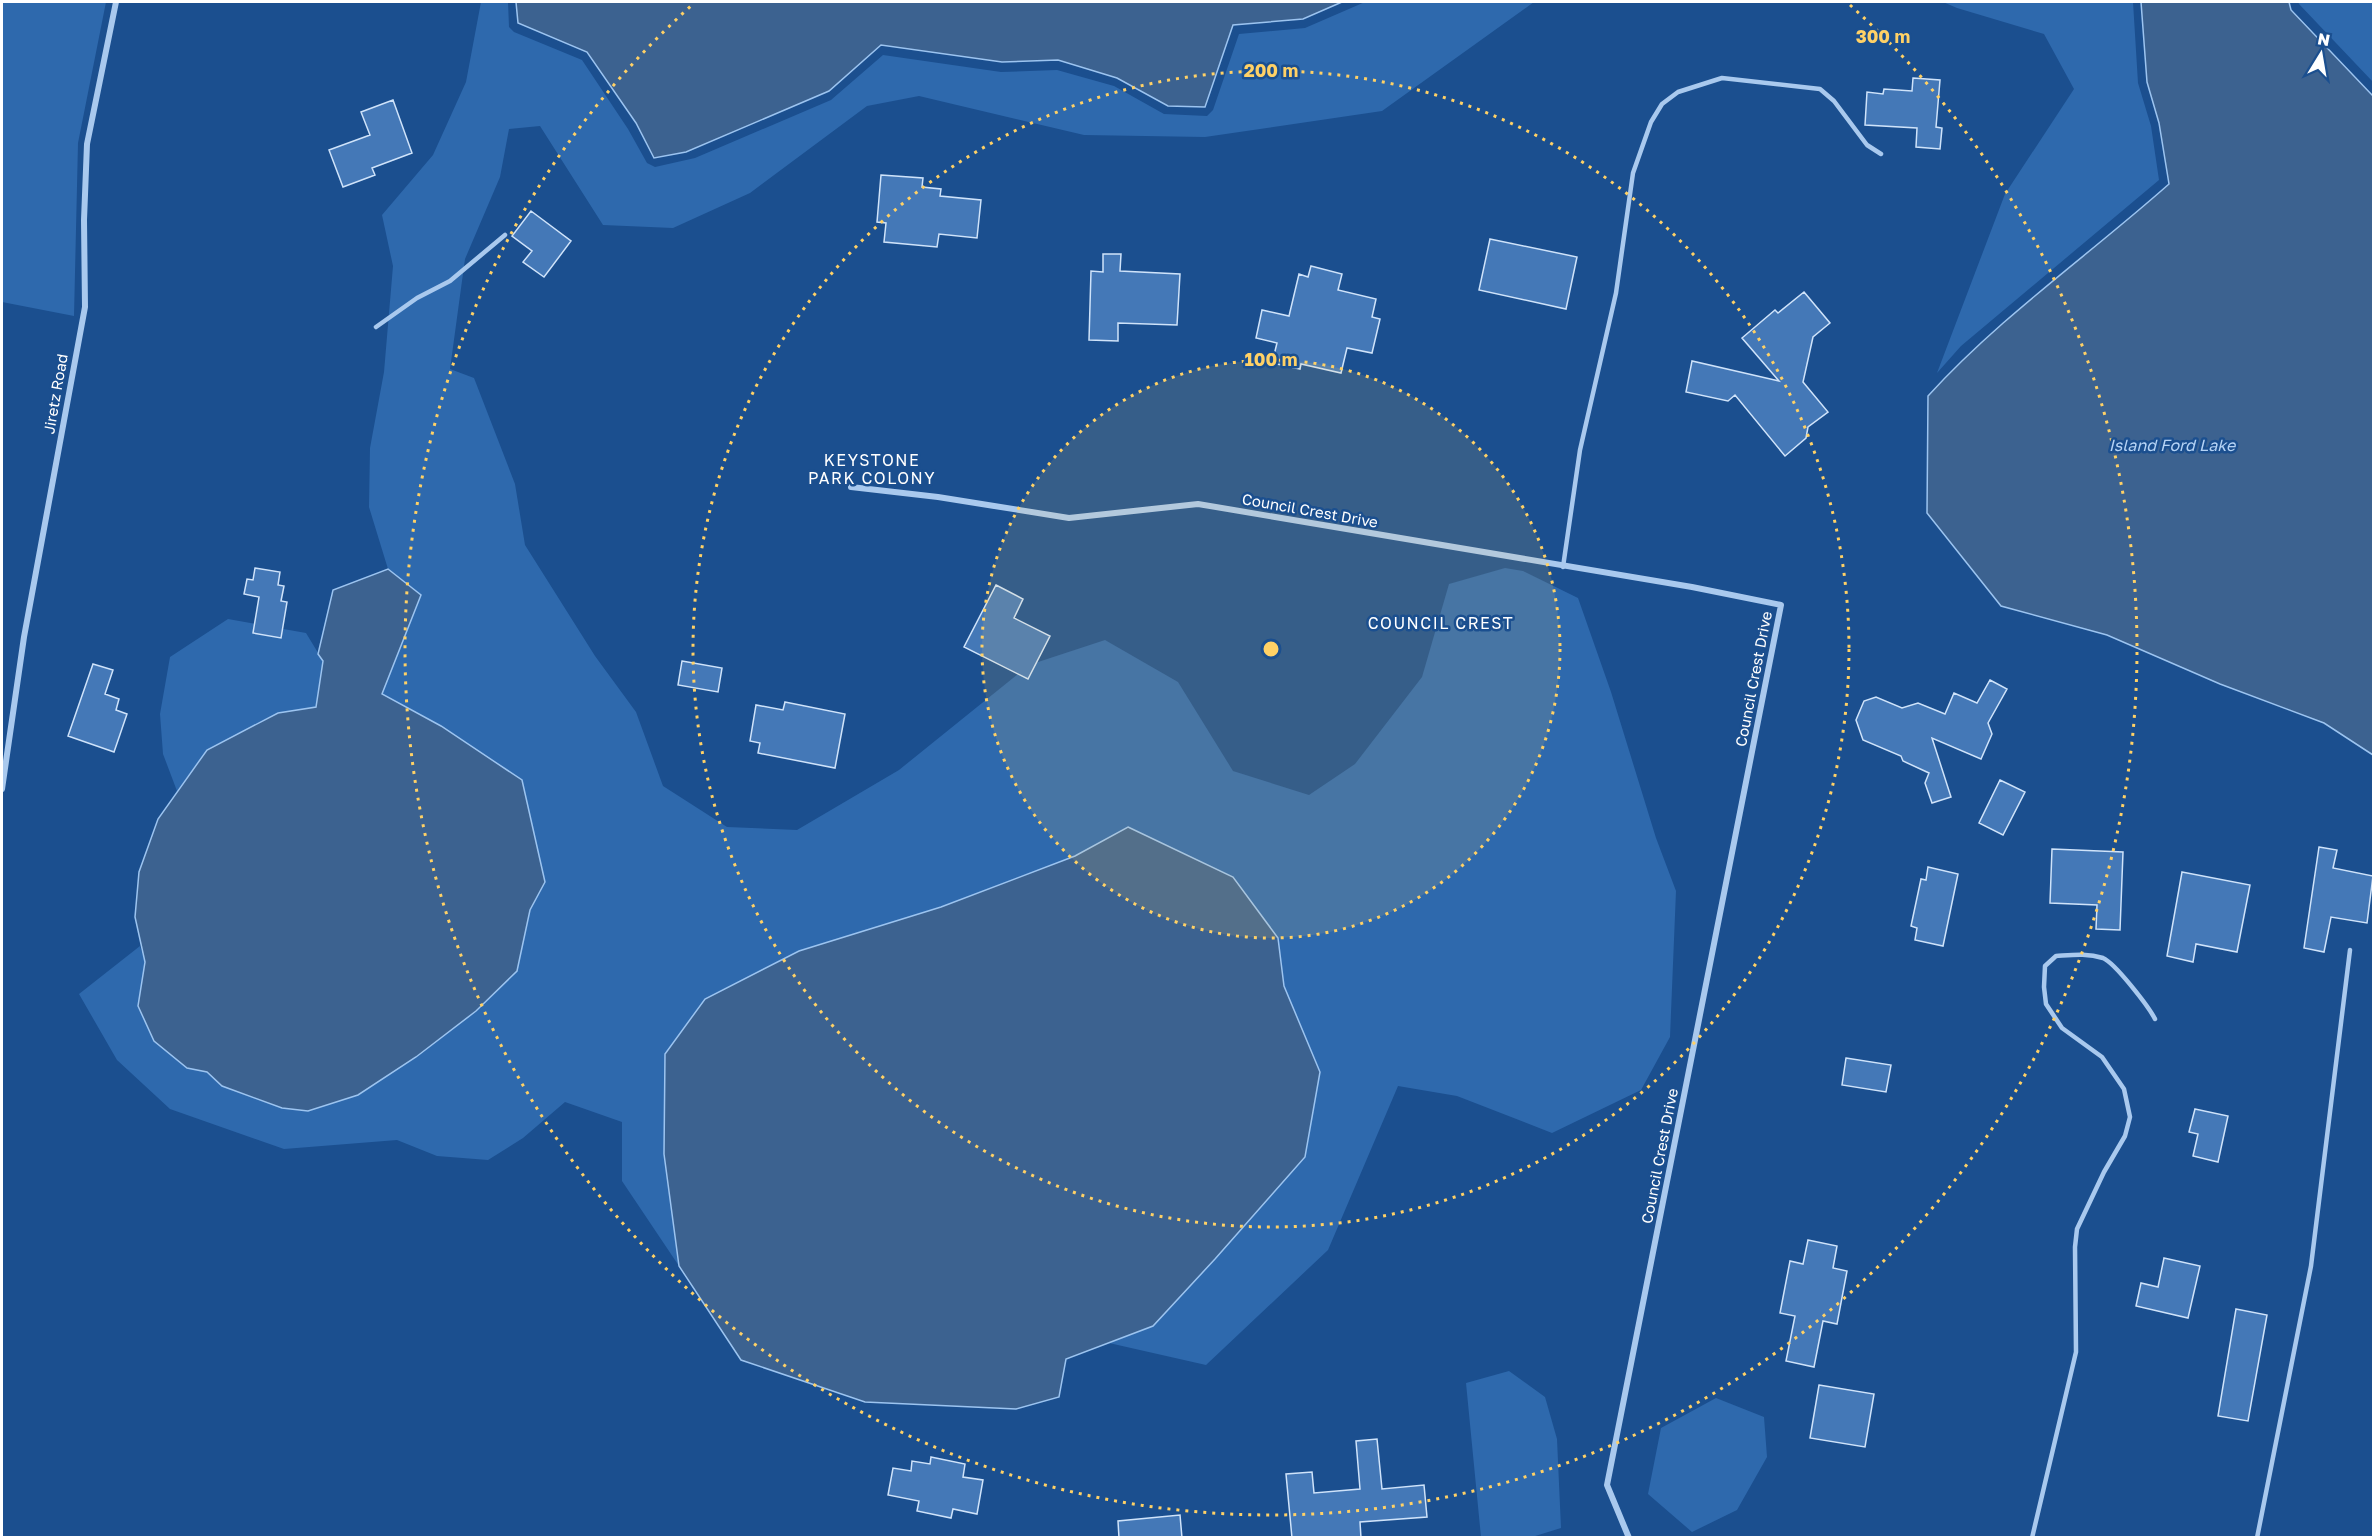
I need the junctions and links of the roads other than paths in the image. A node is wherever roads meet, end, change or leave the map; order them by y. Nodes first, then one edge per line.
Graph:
1 (116, 2) edge
2 (1881, 154) dead end
3 (505, 235) dead end
4 (376, 327) dead end
5 (851, 487) dead end
6 (1563, 567) junction
7 (2, 789) edge
8 (2350, 950) dead end
9 (2156, 1019) dead end
10 (1629, 1538) edge
11 (2032, 1538) edge
12 (2257, 1538) edge

1 - 7 street, Jiretz Road
2 - 6 lane
3 - 4 lane
5 - 6 street, Council Crest Drive
6 - 10 street, Council Crest Drive
8 - 12 lane
9 - 11 lane

